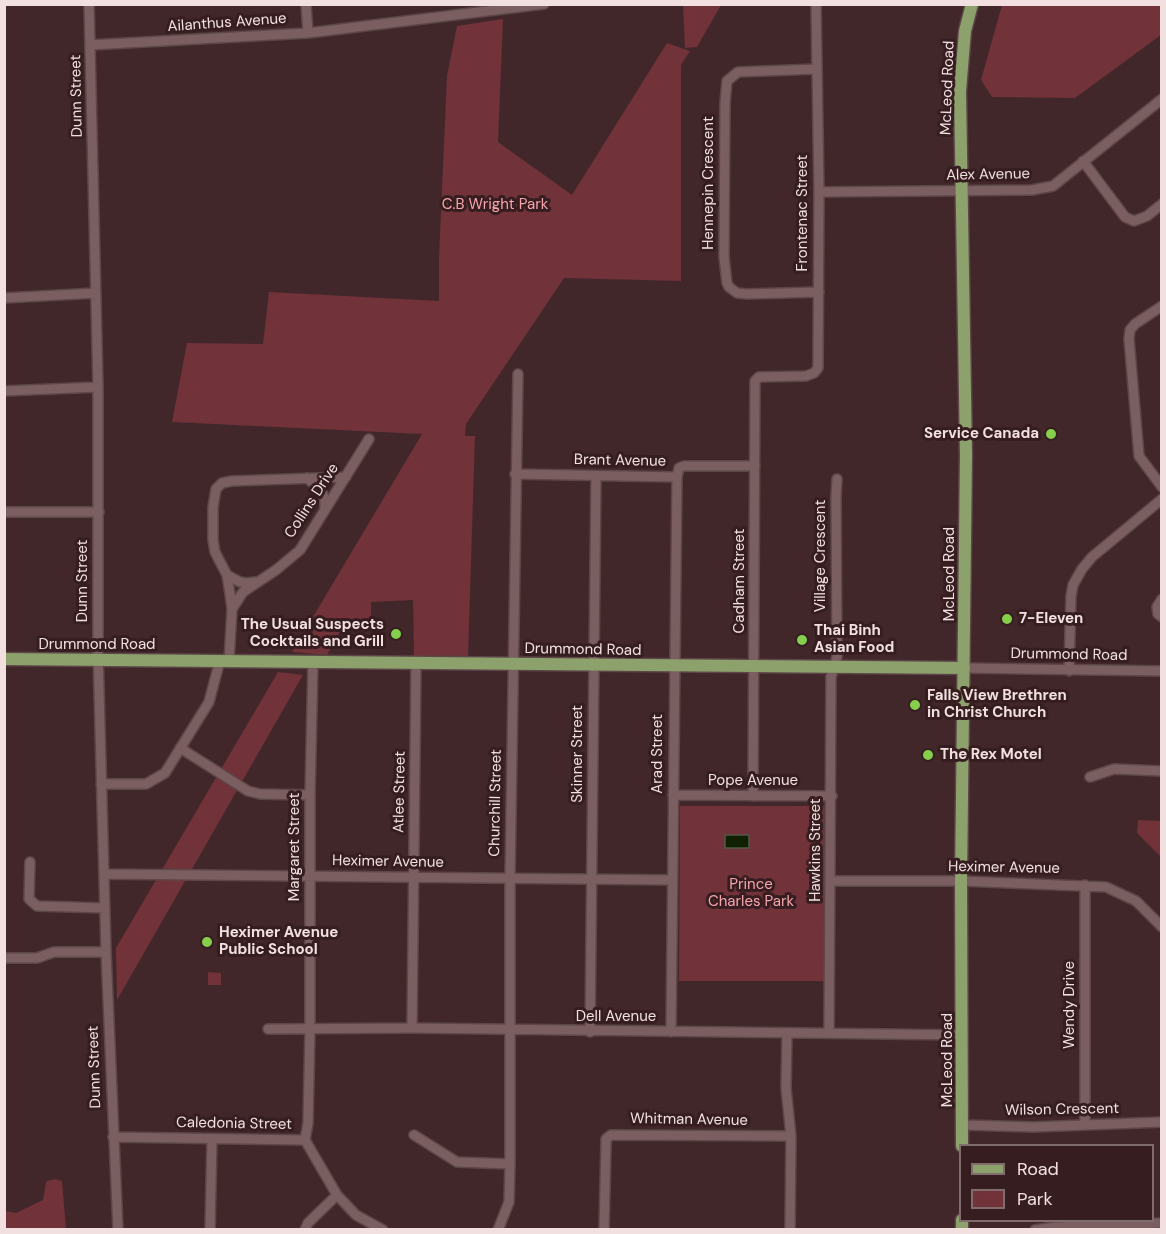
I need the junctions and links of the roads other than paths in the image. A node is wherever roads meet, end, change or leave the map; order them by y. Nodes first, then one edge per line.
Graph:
1 (89, 4) edge
2 (306, 4) edge
3 (544, 4) edge
4 (816, 4) edge
5 (972, 4) edge
6 (308, 33) junction
7 (90, 45) junction
8 (817, 69) junction
9 (1161, 99) edge
10 (1083, 161) junction
11 (961, 190) junction
12 (819, 192) junction
13 (1161, 204) edge
14 (819, 292) junction
15 (96, 293) junction
16 (4, 298) edge
17 (1161, 306) edge
18 (518, 374) dead end
19 (767, 377) joint
20 (98, 387) junction
21 (4, 391) edge
22 (369, 439) dead end
23 (754, 466) junction
24 (515, 474) junction
25 (596, 476) junction
26 (346, 477) junction
27 (677, 477) junction
28 (307, 478) junction
29 (837, 479) dead end
30 (1161, 487) edge
31 (1161, 499) edge
32 (325, 511) junction
33 (4, 512) edge
34 (99, 512) junction
35 (227, 575) junction
36 (256, 582) junction
37 (1161, 599) edge
38 (232, 609) junction
39 (1161, 617) edge
40 (4, 659) edge
41 (98, 659) junction
42 (224, 661) junction
43 (313, 662) junction
44 (416, 663) junction
45 (512, 664) junction
46 (594, 665) junction
47 (673, 667) junction
48 (755, 668) junction
49 (834, 668) junction
50 (964, 668) junction
51 (1069, 671) junction
52 (1161, 671) edge
53 (180, 748) junction
54 (1161, 771) edge
55 (1090, 777) dead end
56 (101, 784) junction
57 (310, 795) junction
58 (673, 795) junction
59 (753, 796) junction
60 (832, 796) junction
61 (30, 862) dead end
62 (104, 874) junction
63 (310, 876) junction
64 (414, 878) junction
65 (510, 879) junction
66 (592, 880) junction
67 (672, 880) junction
68 (832, 881) junction
69 (961, 881) junction
70 (1085, 885) junction
71 (105, 908) junction
72 (1161, 927) edge
73 (106, 952) junction
74 (4, 958) edge
75 (412, 1028) junction
76 (268, 1029) dead end
77 (310, 1029) junction
78 (509, 1030) junction
79 (590, 1032) junction
80 (670, 1032) junction
81 (830, 1033) junction
82 (787, 1034) junction
83 (963, 1035) junction
84 (1161, 1122) edge
85 (963, 1125) junction
86 (1085, 1125) junction
87 (414, 1135) dead end
88 (791, 1136) junction
89 (113, 1137) junction
90 (212, 1139) junction
91 (305, 1140) junction
92 (962, 1144) edge
93 (510, 1164) junction
94 (337, 1196) junction
95 (1161, 1223) edge
96 (118, 1230) edge
97 (210, 1230) edge
98 (305, 1230) edge
99 (383, 1230) edge
100 (498, 1230) edge
101 (604, 1230) edge
102 (790, 1230) edge
103 (1035, 1230) edge

1 - 7 street, Dunn Street
2 - 6 street
3 - 6 street, Ailanthus Avenue
4 - 8 street, Frontenac Street
5 - 11 main road, McLeod Road
6 - 7 street, Ailanthus Avenue
7 - 15 street, Dunn Street
8 - 12 street, Frontenac Street
8 - 14 street, Hennepin Crescent
9 - 10 street, Alex Avenue
10 - 11 street, Alex Avenue
10 - 13 street
11 - 12 street, Alex Avenue
11 - 50 main road, McLeod Road
12 - 14 street, Frontenac Street
14 - 19 street, Frontenac Street
15 - 16 street
15 - 20 street, Dunn Street
17 - 30 street
18 - 24 street, Churchill Street
19 - 23 street, Cadham Street
20 - 21 street
20 - 34 street, Dunn Street
22 - 26 street, Collins Drive
23 - 27 street, Brant Avenue
23 - 48 street, Cadham Street
24 - 25 street, Brant Avenue
24 - 45 street, Churchill Street
25 - 27 street, Brant Avenue
25 - 46 street, Skinner Street
26 - 28 street
26 - 32 street, Collins Drive
27 - 47 street, Arad Street
28 - 32 street
28 - 35 street
29 - 49 street, Village Crescent
31 - 51 street
32 - 36 street, Collins Drive
33 - 34 street
34 - 41 street, Dunn Street
35 - 36 street
35 - 38 street
36 - 38 street, Collins Drive
37 - 39 street
38 - 42 street
40 - 41 main road, Drummond Road
41 - 42 main road, Drummond Road
41 - 56 street, Dunn Street
42 - 43 main road, Drummond Road
42 - 53 street
43 - 44 main road, Drummond Road
43 - 57 street, Margaret Street
44 - 45 main road, Drummond Road
44 - 64 street, Atlee Street
45 - 46 main road, Drummond Road
45 - 65 street, Churchill Street
46 - 47 main road, Drummond Road
46 - 66 street, Skinner Street
47 - 48 main road, Drummond Road
47 - 58 street, Arad Street
48 - 49 main road, Drummond Road
48 - 59 street, Cadham Street
49 - 50 main road, Drummond Road
49 - 60 street, Hawkins Street
50 - 51 street, Drummond Road
50 - 69 main road, McLeod Road
51 - 52 street, Drummond Road
53 - 56 street
53 - 57 street
54 - 55 street
56 - 62 street, Dunn Street
57 - 63 street, Margaret Street
58 - 59 street, Pope Avenue
58 - 67 street, Arad Street
59 - 60 street, Pope Avenue
60 - 68 street, Hawkins Street
61 - 71 street
62 - 63 street, Heximer Avenue
62 - 71 street, Dunn Street
63 - 64 street, Heximer Avenue
63 - 77 street, Margaret Street
64 - 65 street, Heximer Avenue
64 - 75 street, Atlee Street
65 - 66 street, Heximer Avenue
65 - 78 street, Churchill Street
66 - 67 street, Heximer Avenue
66 - 79 street, Skinner Street
67 - 80 street, Arad Street
68 - 69 street, Heximer Avenue
68 - 81 street, Hawkins Street
69 - 70 street, Heximer Avenue
69 - 83 main road, McLeod Road
70 - 72 street, Heximer Avenue
70 - 86 street, Wendy Drive
71 - 73 street, Dunn Street
73 - 74 street
73 - 89 street, Dunn Street
75 - 77 street, Dell Avenue
75 - 78 street, Dell Avenue
76 - 77 street, Dell Avenue
77 - 91 street, Margaret Street
78 - 79 street, Dell Avenue
78 - 93 street, Churchill Street
79 - 80 street, Dell Avenue
80 - 82 street, Dell Avenue
81 - 82 street, Dell Avenue
81 - 83 street, Dell Avenue
82 - 88 street
83 - 85 main road, McLeod Road
84 - 86 street, Wilson Crescent
85 - 86 street, Wilson Crescent
85 - 92 main road, McLeod Road
87 - 93 street
88 - 101 street, Whitman Avenue
88 - 102 street
89 - 90 street, Caledonia Street
89 - 96 street, Dunn Street
90 - 91 street, Caledonia Street
90 - 97 street
91 - 94 street, Caledonia Street
93 - 100 street, Churchill Street
94 - 98 street
94 - 99 street, Caledonia Street
95 - 103 street

